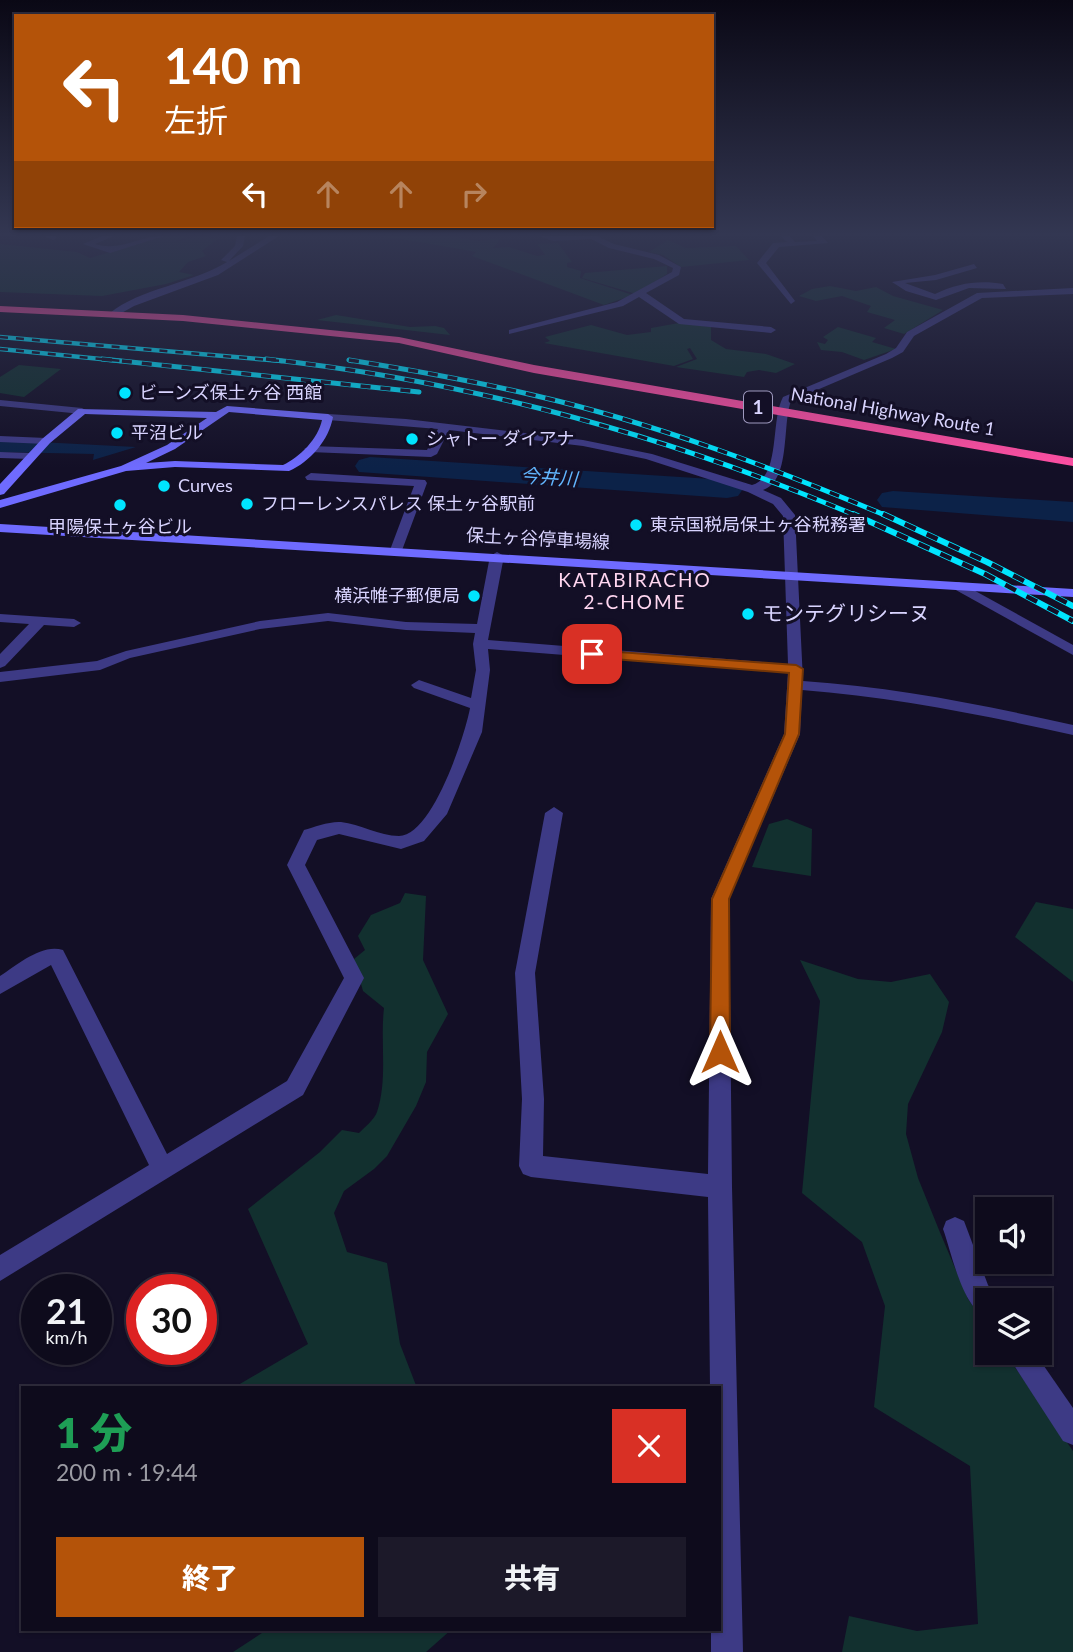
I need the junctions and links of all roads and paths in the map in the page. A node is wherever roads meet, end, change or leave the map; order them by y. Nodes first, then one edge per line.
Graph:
1 (150, 313) edge
2 (181, 313) edge
3 (585, 313) edge
4 (669, 313) edge
5 (947, 313) edge
6 (298, 319) junction
7 (771, 330) dead end
8 (512, 332) dead end
9 (444, 348) junction
10 (0, 404) edge
11 (783, 407) junction
12 (82, 411) junction
13 (216, 415) junction
14 (328, 417) junction
15 (445, 427) junction
16 (0, 439) edge
17 (46, 441) junction
18 (310, 449) junction
19 (1073, 452) edge
20 (0, 454) edge
21 (31, 456) junction
22 (1073, 461) edge
23 (125, 468) junction
24 (311, 477) dead end
25 (752, 489) junction
26 (0, 491) edge
27 (0, 504) edge
28 (0, 527) edge
29 (396, 550) junction
30 (497, 556) junction
31 (790, 574) junction
32 (959, 586) junction
33 (1073, 593) edge
34 (0, 618) edge
35 (40, 621) junction
36 (74, 623) dead end
37 (481, 636) junction
38 (1073, 651) edge
39 (0, 663) edge
40 (0, 677) edge
41 (796, 677) junction
42 (419, 685) dead end
43 (478, 706) junction
44 (1073, 730) edge
45 (554, 813) dead end
46 (0, 986) edge
47 (162, 1168) junction
48 (720, 1187) junction
49 (956, 1229) dead end
50 (0, 1269) edge
51 (976, 1288) edge
52 (1028, 1365) edge
53 (1073, 1431) edge
54 (727, 1652) edge

1 - 9 highway, National Highway Route 1 / 1
2 - 6 highway, National Highway Route 1 / 1
3 - 8 street
4 - 7 street
5 - 11 street
6 - 9 highway
6 - 11 highway, National Highway Route 1 / 1
9 - 11 highway, National Highway Route 1 / 1
10 - 12 street
11 - 19 highway, National Highway Route 1 / 1
11 - 22 highway, National Highway Route 1 / 1
11 - 25 street
12 - 13 main road
12 - 17 main road
13 - 14 main road
13 - 23 main road
14 - 15 street
14 - 18 main road
15 - 18 street
15 - 25 street
16 - 17 street
17 - 21 main road
18 - 23 main road
20 - 21 street
21 - 26 main road
23 - 27 main road
24 - 29 street
25 - 31 street
28 - 29 main road, 保土ヶ谷停車場線
29 - 30 main road, 保土ヶ谷停車場線
30 - 31 main road, 保土ヶ谷停車場線
30 - 37 street
31 - 32 main road, 保土ヶ谷停車場線
31 - 41 street
32 - 33 main road, 保土ヶ谷停車場線
32 - 38 street
34 - 35 street
35 - 36 street
35 - 39 street
37 - 40 street
37 - 41 street
37 - 43 street
41 - 44 street
41 - 48 street
42 - 43 street
43 - 47 street
45 - 48 street
46 - 47 street
47 - 50 street
48 - 54 street
49 - 51 street
52 - 53 street

